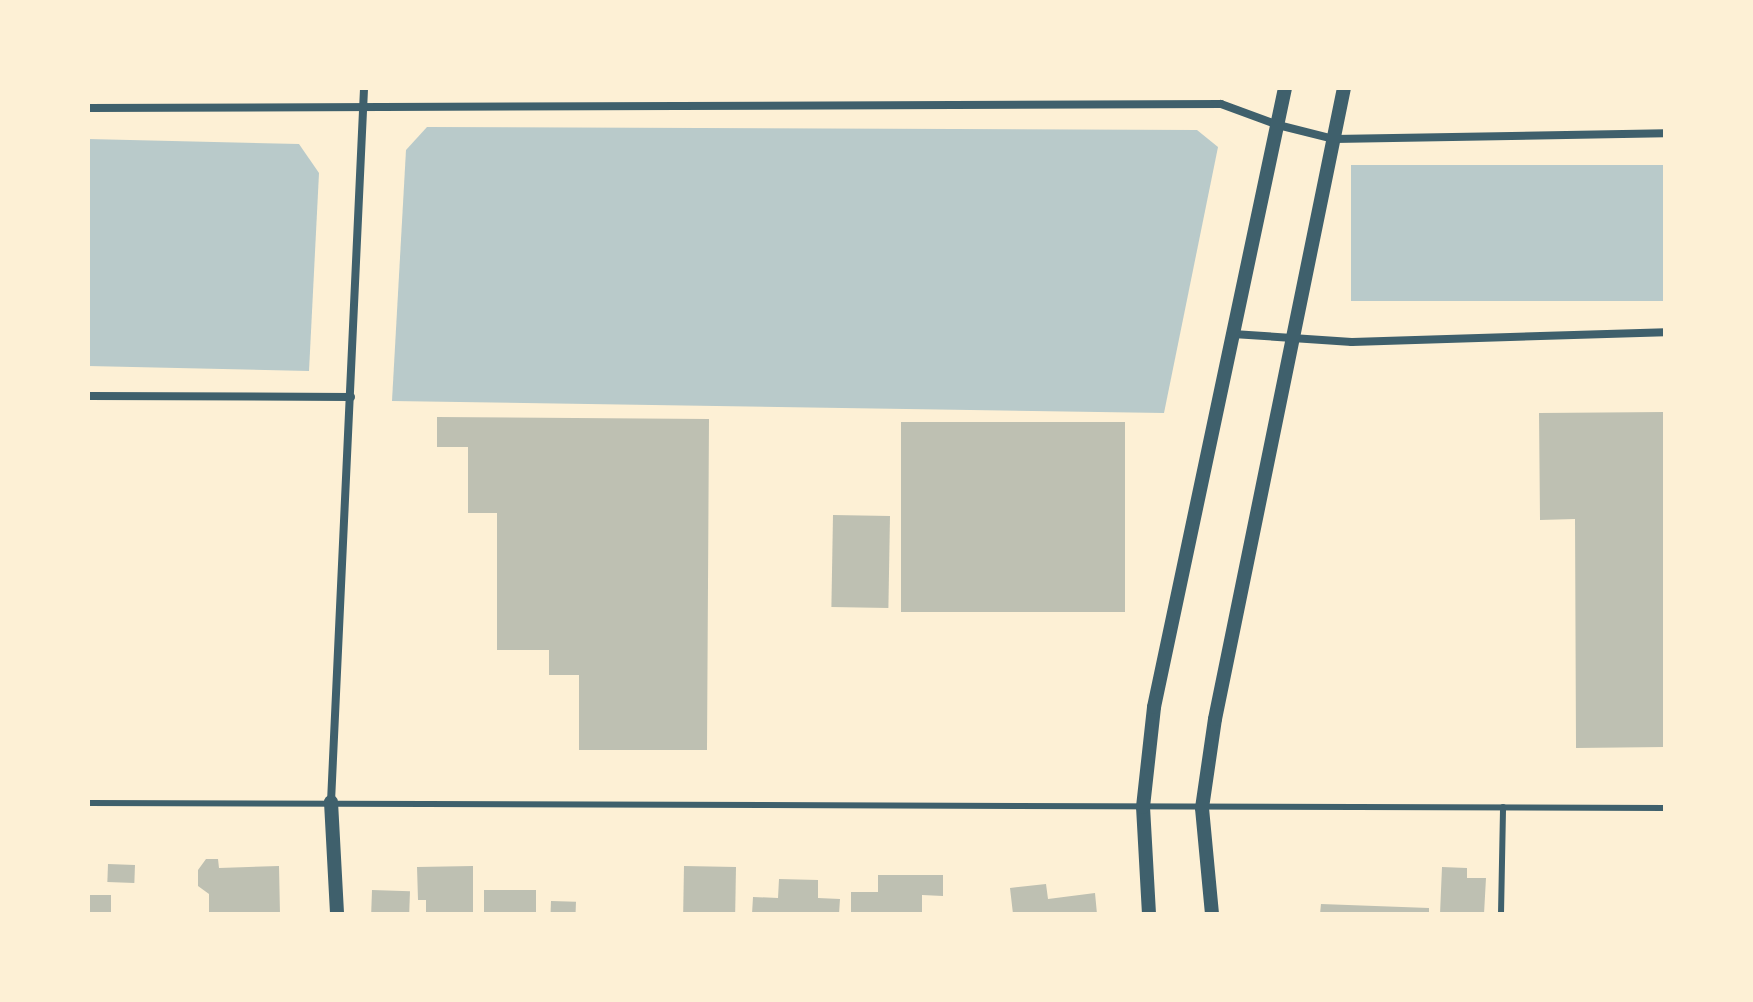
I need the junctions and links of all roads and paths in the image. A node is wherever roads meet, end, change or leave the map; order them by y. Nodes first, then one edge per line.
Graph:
1 (364, 88) edge
2 (1285, 88) edge
3 (1344, 88) edge
4 (88, 108) edge
5 (362, 109) junction
6 (1278, 125) junction
7 (1665, 133) edge
8 (1334, 139) junction
9 (1665, 332) edge
10 (1233, 334) junction
11 (1291, 338) junction
12 (88, 396) edge
13 (351, 397) junction
14 (331, 802) junction
15 (88, 803) edge
16 (1143, 807) junction
17 (1503, 807) junction
18 (1202, 808) junction
19 (1665, 808) edge
20 (337, 914) edge
21 (1149, 914) edge
22 (1212, 914) edge
23 (1501, 914) edge

1 - 5 street
2 - 6 street
3 - 8 street
4 - 5 street
5 - 6 street
5 - 13 street
6 - 8 street
6 - 10 street
7 - 8 street
8 - 11 street
9 - 11 street
10 - 11 street
10 - 16 street
11 - 18 street
12 - 13 street
13 - 14 street
14 - 15 lane
14 - 16 lane
14 - 20 street
16 - 18 lane
16 - 21 street
17 - 18 lane
17 - 19 lane
17 - 23 lane
18 - 22 street

